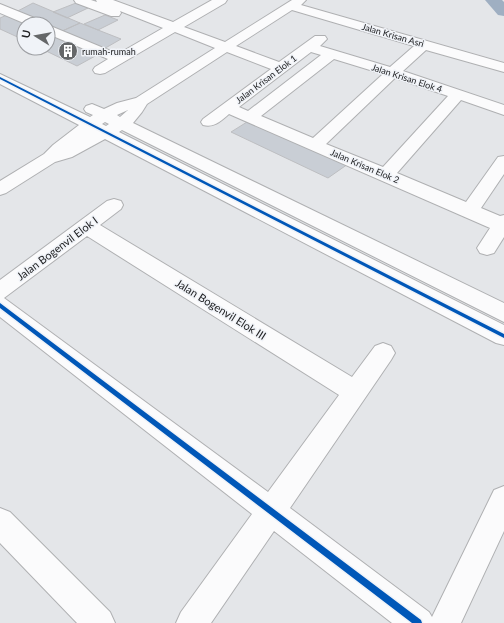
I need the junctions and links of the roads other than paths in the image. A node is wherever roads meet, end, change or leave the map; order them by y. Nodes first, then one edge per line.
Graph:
1 (9, 0) edge
2 (80, 0) edge
3 (102, 0) edge
4 (213, 1) edge
5 (295, 3) edge
6 (0, 4) edge
7 (0, 8) edge
8 (18, 16) edge
9 (169, 30) junction
10 (56, 32) edge
11 (323, 37) dead end
12 (424, 44) junction
13 (226, 47) junction
14 (309, 47) junction
15 (330, 54) junction
16 (119, 59) junction
17 (0, 63) edge
18 (281, 68) junction
19 (504, 68) edge
20 (100, 70) dead end
21 (393, 73) junction
22 (0, 78) edge
23 (458, 94) junction
24 (228, 108) junction
25 (504, 110) edge
26 (250, 117) junction
27 (209, 122) dead end
28 (97, 129) junction
29 (315, 145) junction
30 (504, 161) edge
31 (386, 175) junction
32 (0, 190) edge
33 (114, 205) dead end
34 (469, 211) junction
35 (503, 224) edge
36 (86, 226) junction
37 (488, 248) dead end
38 (0, 291) edge
39 (0, 305) edge
40 (504, 313) edge
41 (504, 336) edge
42 (383, 354) dead end
43 (356, 392) junction
44 (504, 500) edge
45 (272, 512) junction
46 (0, 522) edge
47 (99, 623) edge
48 (192, 623) edge
49 (418, 623) edge
50 (445, 623) edge

1 - 6 street
2 - 9 street
3 - 9 street
4 - 9 street
5 - 12 street, Jalan Krisan Asri
5 - 13 street
7 - 8 street
9 - 13 street
9 - 16 street
10 - 16 street
11 - 14 street, Jalan Krisan Elok 1
12 - 19 street, Jalan Krisan Asri
12 - 21 street
13 - 18 street
13 - 28 street
14 - 15 street, Jalan Krisan Elok 4
14 - 18 street, Jalan Krisan Elok 1
15 - 21 street, Jalan Krisan Elok 4
15 - 26 street
16 - 20 street
17 - 28 street
18 - 24 street, Jalan Krisan Elok 1
21 - 23 street, Jalan Krisan Elok 4
21 - 29 street
22 - 28 street
23 - 25 street, Jalan Krisan Elok 4
23 - 31 street
24 - 26 street, Jalan Krisan Elok 2
24 - 27 street, Jalan Krisan Elok 1
26 - 29 street, Jalan Krisan Elok 2
28 - 32 street
28 - 40 street
28 - 41 street
29 - 31 street, Jalan Krisan Elok 2
30 - 34 street
31 - 34 street, Jalan Krisan Elok 2
33 - 36 street, Jalan Bogenvil Elok I
34 - 35 street, Jalan Krisan Elok 2
35 - 37 street
36 - 38 street, Jalan Bogenvil Elok I
36 - 43 street, Jalan Bogenvil Elok III
39 - 45 street
42 - 43 street
43 - 45 street
44 - 50 street
45 - 48 street
45 - 49 street
46 - 47 street

